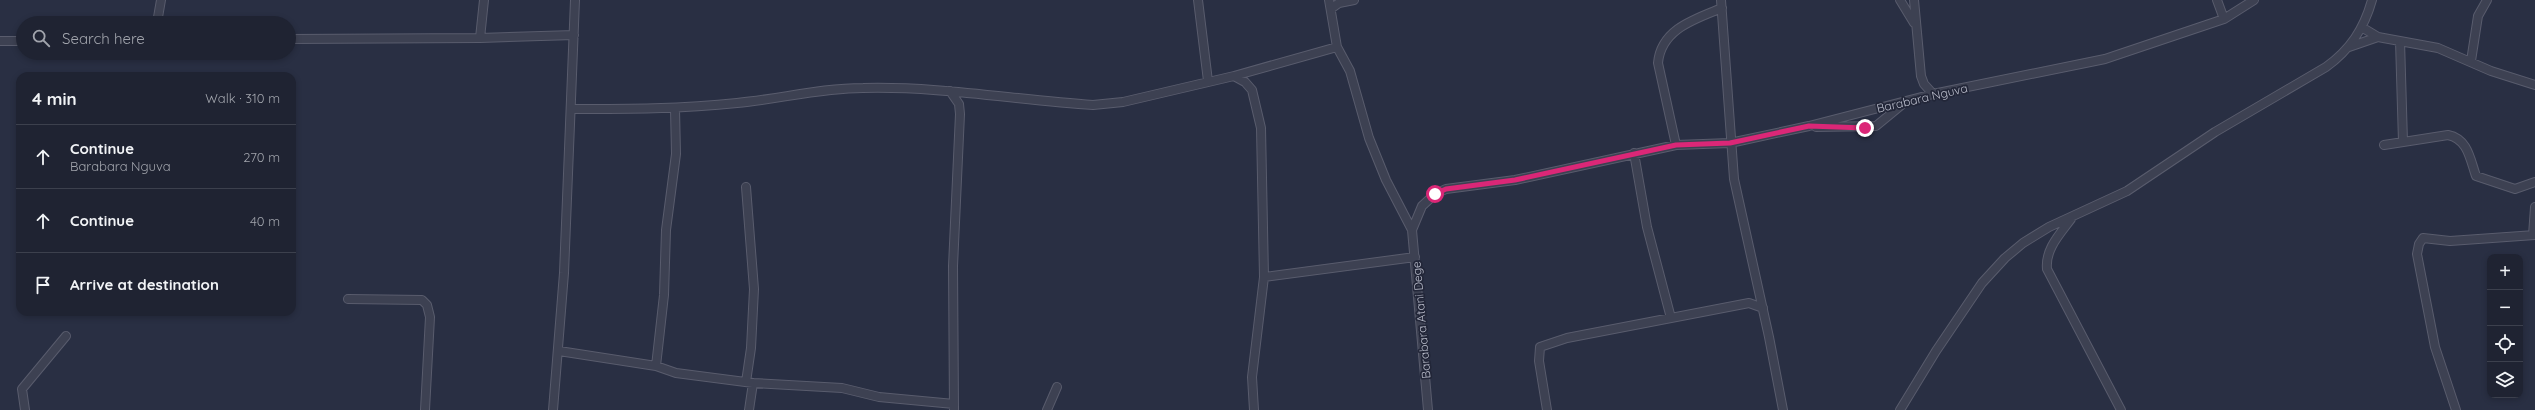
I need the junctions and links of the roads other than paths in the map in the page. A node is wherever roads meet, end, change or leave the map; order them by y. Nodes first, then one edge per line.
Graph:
1 (161, 0) edge
2 (484, 0) edge
3 (575, 0) edge
4 (1198, 0) edge
5 (1329, 0) edge
6 (1354, 0) edge
7 (1900, 0) edge
8 (1914, 0) edge
9 (2217, 0) edge
10 (2254, 0) edge
11 (2372, 0) edge
12 (2487, 0) edge
13 (1722, 4) edge
14 (1332, 8) junction
15 (158, 16) edge
16 (2224, 19) junction
17 (1914, 23) junction
18 (2363, 28) junction
19 (574, 35) junction
20 (2378, 37) junction
21 (480, 38) junction
22 (296, 39) edge
23 (0, 41) edge
24 (16, 41) edge
25 (2400, 41) junction
26 (1337, 47) junction
27 (2349, 47) junction
28 (2471, 61) junction
29 (1234, 76) junction
30 (1208, 82) junction
31 (2535, 85) edge
32 (950, 91) junction
33 (962, 92) junction
34 (1933, 94) junction
35 (1906, 101) junction
36 (958, 104) junction
37 (571, 109) junction
38 (675, 109) junction
39 (1809, 126) junction
40 (2403, 142) junction
41 (1730, 143) junction
42 (1676, 145) junction
43 (2384, 145) dead end
44 (1634, 153) junction
45 (2535, 182) edge
46 (746, 187) dead end
47 (2535, 207) edge
48 (2072, 218) junction
49 (1412, 230) junction
50 (2534, 235) edge
51 (1415, 257) junction
52 (1264, 277) junction
53 (1760, 293) junction
54 (348, 299) dead end
55 (1749, 303) junction
56 (1763, 308) junction
57 (1671, 318) junction
58 (66, 336) dead end
59 (559, 351) junction
60 (656, 366) junction
61 (749, 382) junction
62 (1057, 387) dead end
63 (954, 407) edge
64 (25, 410) edge
65 (425, 410) edge
66 (553, 410) edge
67 (748, 410) edge
68 (1047, 410) edge
69 (1254, 410) edge
70 (1428, 410) edge
71 (1547, 410) edge
72 (1783, 410) edge
73 (1900, 410) edge
74 (2121, 410) edge
75 (2456, 410) edge

1 - 15 street
2 - 21 street
3 - 19 street
4 - 30 street
5 - 14 street
6 - 14 street
7 - 17 street
8 - 17 street
9 - 16 street
10 - 16 street, Barabara Nguva
11 - 18 street
12 - 28 street
13 - 41 street
13 - 42 street
14 - 26 street
16 - 34 street, Barabara Nguva
17 - 34 street
18 - 20 street
18 - 27 street
19 - 21 street
19 - 37 street
20 - 25 street
20 - 27 street
21 - 22 street
23 - 24 street
25 - 28 street
25 - 40 street
26 - 29 street
26 - 49 street
27 - 48 street
28 - 31 street
29 - 30 street
29 - 52 street
30 - 33 street
32 - 33 street
32 - 36 street
32 - 38 street
33 - 36 street
34 - 35 street, Barabara Nguva
35 - 39 street, Barabara Nguva
35 - 39 street
36 - 63 street
37 - 38 street
37 - 59 street
38 - 60 street
39 - 41 street, Barabara Nguva
40 - 43 street
40 - 45 street
41 - 42 street, Barabara Nguva
41 - 53 street
42 - 44 street, Barabara Nguva
44 - 49 street, Barabara Nguva
44 - 57 street
46 - 61 street
47 - 50 street
48 - 73 street
48 - 74 street
49 - 51 street, Barabara Atani Dege
50 - 75 street
51 - 52 street
51 - 70 street, Barabara Atani Dege
52 - 69 street
53 - 55 street
53 - 56 street
54 - 65 street
55 - 56 street
55 - 57 street
56 - 72 street
57 - 71 street
58 - 64 street
59 - 60 street
59 - 66 street
60 - 61 street
61 - 63 street
61 - 67 street
62 - 68 street

